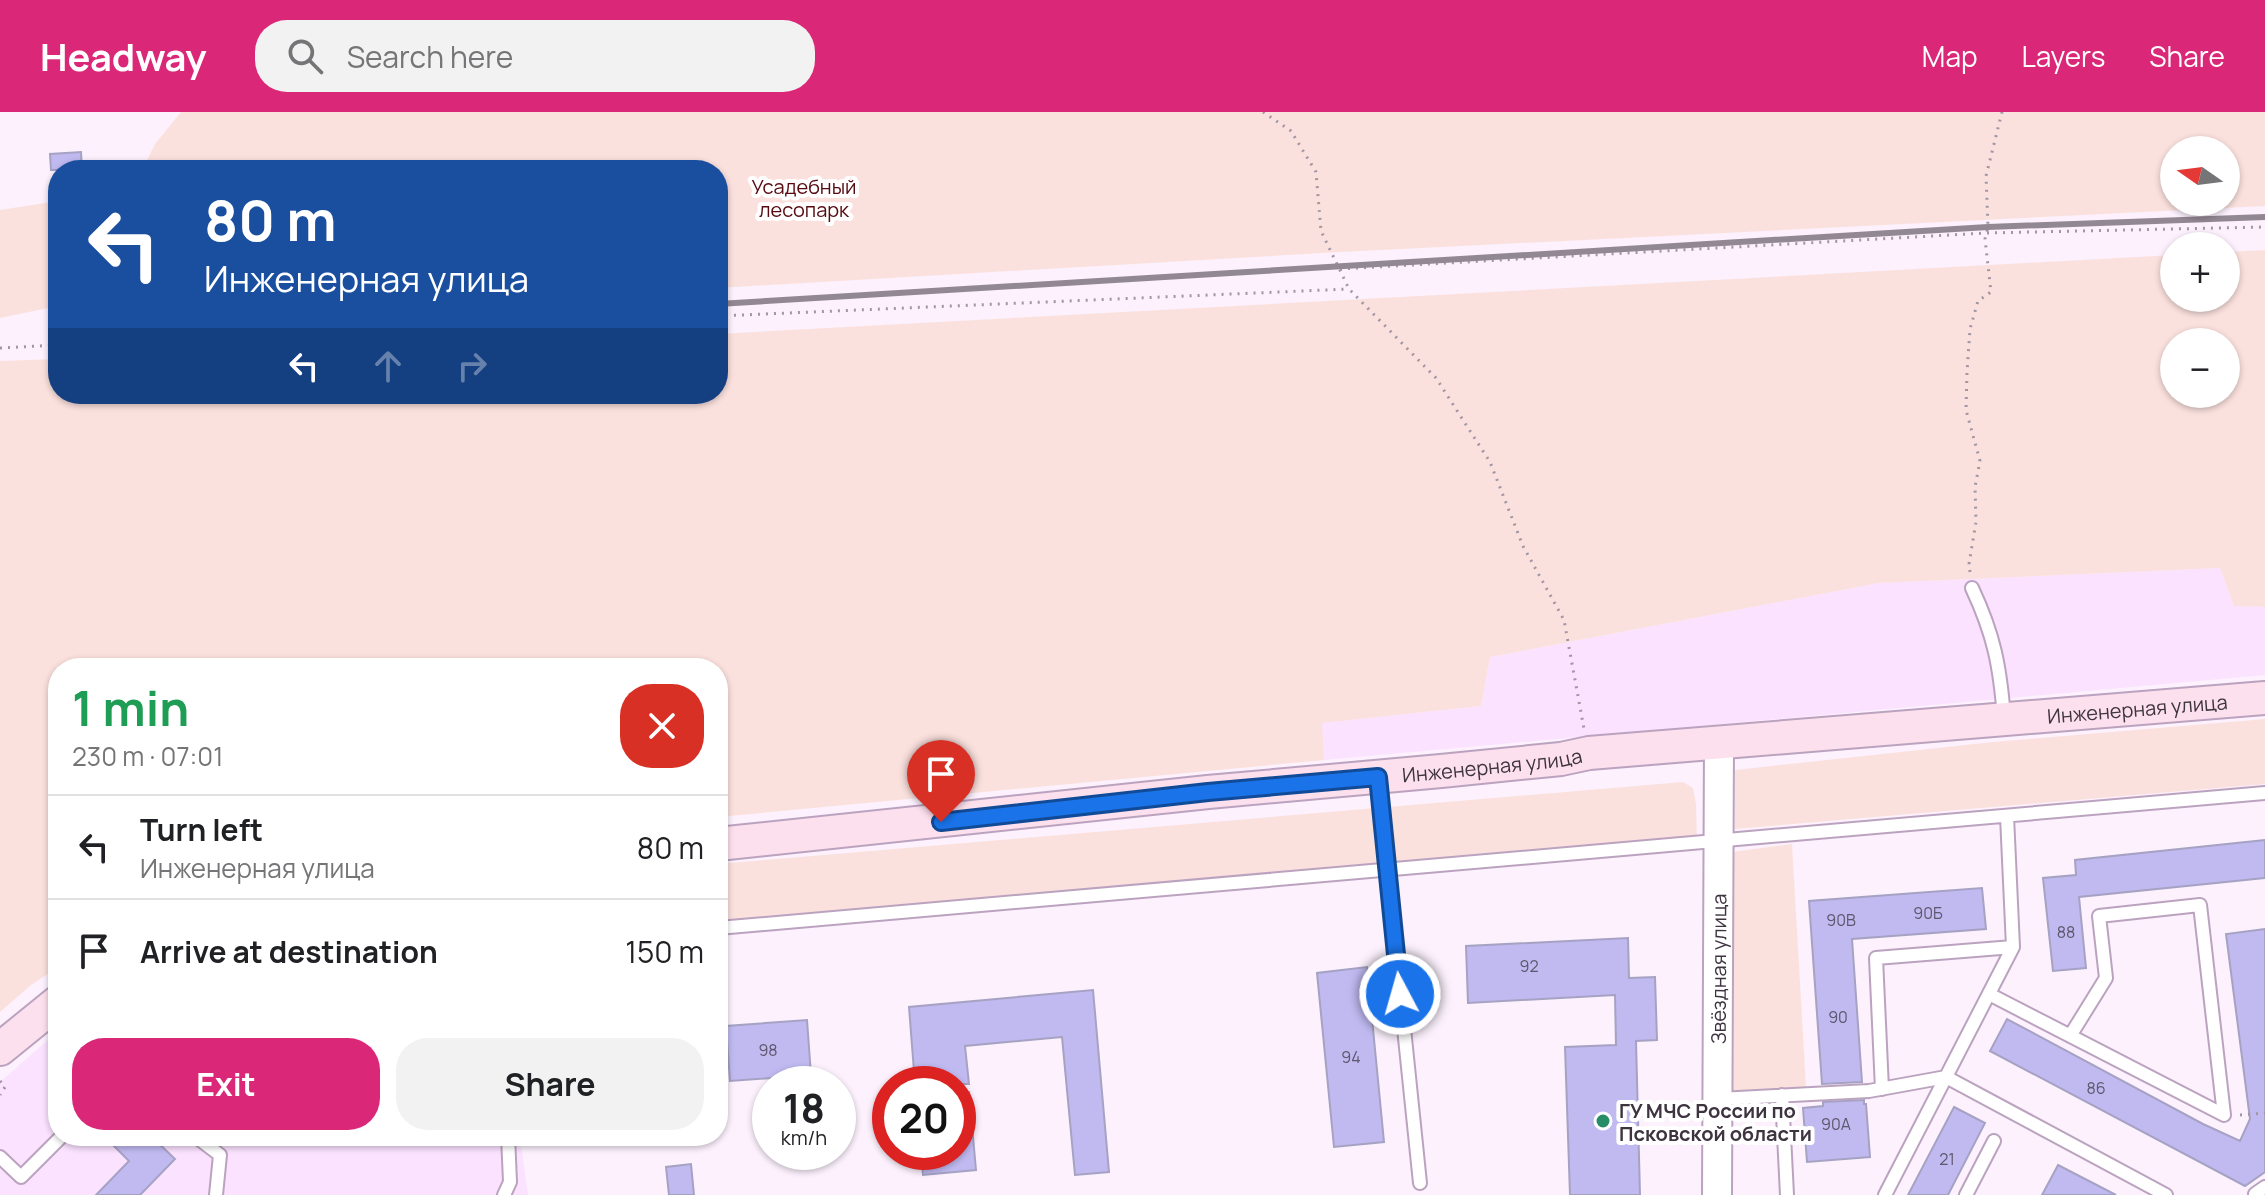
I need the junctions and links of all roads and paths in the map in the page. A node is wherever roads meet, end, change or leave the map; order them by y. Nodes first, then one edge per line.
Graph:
1 (1263, 112) edge
2 (2002, 112) edge
3 (2265, 227) edge
4 (1986, 233) junction
5 (1340, 269) junction
6 (1349, 289) junction
7 (728, 316) edge
8 (48, 346) edge
9 (0, 348) edge
10 (1972, 588) joint
11 (2265, 698) edge
12 (2004, 718) junction
13 (1719, 743) junction
14 (1589, 753) junction
15 (1378, 777) junction
16 (2265, 793) edge
17 (2007, 816) junction
18 (1719, 840) junction
19 (728, 843) edge
20 (1387, 869) junction
21 (728, 927) edge
22 (2013, 947) junction
23 (1989, 994) junction
24 (48, 1012) edge
25 (2070, 1036) junction
26 (0, 1049) edge
27 (1946, 1077) junction
28 (0, 1081) edge
29 (1882, 1089) junction
30 (0, 1095) edge
31 (1782, 1095) junction
32 (1719, 1099) junction
33 (2265, 1113) edge
34 (2224, 1115) junction
35 (1994, 1141) dead end
36 (52, 1146) edge
37 (208, 1146) edge
38 (508, 1146) edge
39 (0, 1157) edge
40 (1420, 1183) dead end
41 (216, 1195) edge
42 (504, 1195) edge
43 (1717, 1195) edge
44 (1787, 1195) edge
45 (1885, 1195) edge
46 (1966, 1195) edge
47 (2166, 1195) edge

1 - 5 path
2 - 4 path
3 - 4 path
4 - 5 path
4 - 10 path
5 - 6 path
6 - 7 path
6 - 14 path
8 - 9 path
10 - 12 lane
11 - 12 main road, Инженерная улица
12 - 13 main road, Инженерная улица
13 - 14 main road, Инженерная улица
13 - 18 street, Звёздная улица
14 - 15 main road, Инженерная улица
15 - 19 main road, Инженерная улица
15 - 20 lane
16 - 17 lane
17 - 18 lane
17 - 22 lane
18 - 20 lane
18 - 32 street, Звёздная улица
20 - 21 lane
20 - 40 lane
22 - 23 lane
22 - 29 lane
23 - 25 lane
23 - 27 lane
24 - 26 main road
25 - 34 lane
25 - 34 lane
27 - 29 lane
27 - 45 lane
27 - 47 lane
28 - 30 path
29 - 31 lane
31 - 32 lane
31 - 44 lane
32 - 43 street, Звёздная улица
33 - 34 path
35 - 46 lane
36 - 39 lane
37 - 41 lane
38 - 42 lane

